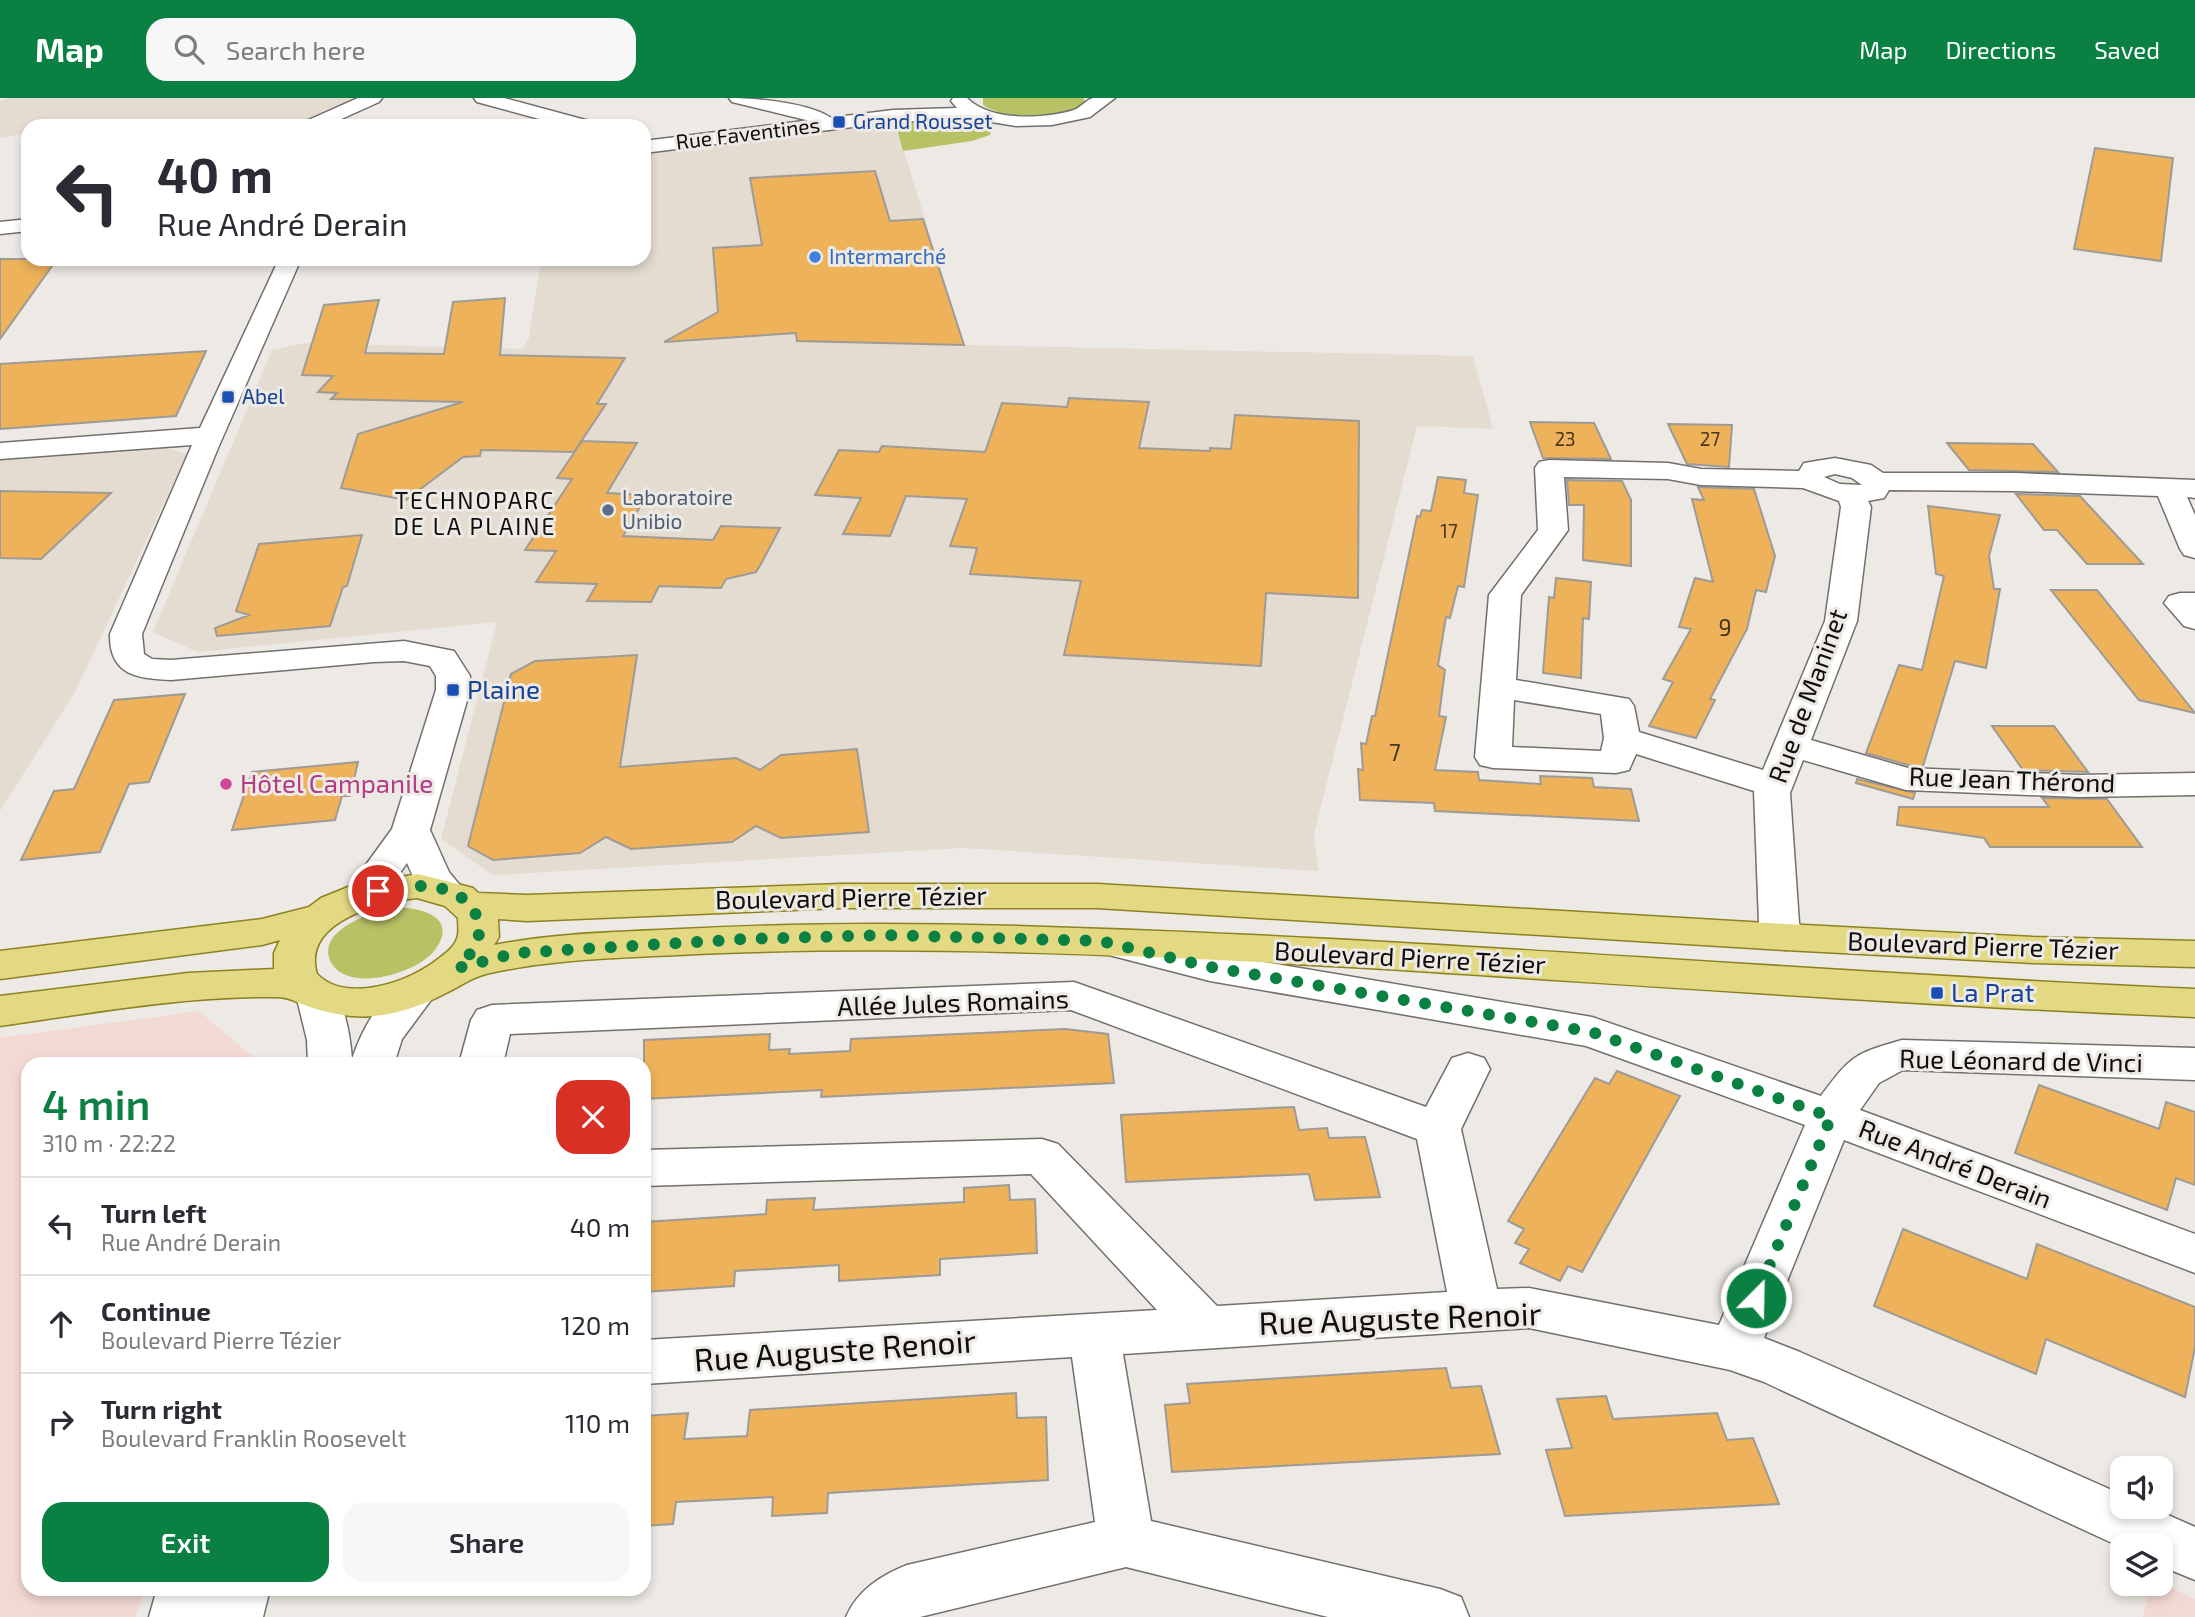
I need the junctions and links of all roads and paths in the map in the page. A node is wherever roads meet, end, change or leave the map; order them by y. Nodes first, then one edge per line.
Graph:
1 (373, 98) edge
2 (483, 98) edge
3 (738, 98) edge
4 (1102, 99) edge
5 (965, 104) edge
6 (326, 119) edge
7 (560, 119) edge
8 (829, 124) junction
9 (651, 146) edge
10 (21, 217) edge
11 (0, 218) edge
12 (21, 226) edge
13 (0, 229) edge
14 (287, 266) edge
15 (210, 435) junction
16 (0, 451) edge
17 (1864, 489) junction
18 (2182, 489) edge
19 (2195, 549) edge
20 (2195, 603) edge
21 (2195, 619) edge
22 (1498, 687) junction
23 (1622, 738) junction
24 (1791, 745) junction
25 (2195, 784) edge
26 (1775, 786) junction
27 (411, 830) junction
28 (364, 895) junction
29 (457, 897) junction
30 (322, 916) junction
31 (1785, 937) junction
32 (1101, 941) junction
33 (2195, 954) edge
34 (0, 965) edge
35 (458, 968) junction
36 (309, 989) junction
37 (416, 992) junction
38 (2195, 1003) edge
39 (0, 1011) edge
40 (330, 1057) edge
41 (374, 1057) edge
42 (483, 1057) edge
43 (2195, 1065) edge
44 (1468, 1069) dead end
45 (1831, 1117) junction
46 (1438, 1129) junction
47 (651, 1168) edge
48 (2195, 1254) edge
49 (1476, 1311) junction
50 (1205, 1327) junction
51 (1094, 1334) junction
52 (1734, 1349) junction
53 (651, 1362) edge
54 (1126, 1541) junction
55 (2195, 1554) edge
56 (184, 1596) edge
57 (239, 1596) edge
58 (178, 1617) edge
59 (234, 1617) edge
60 (875, 1617) edge
61 (1440, 1617) edge

1 - 6 street
2 - 7 street
3 - 8 street
4 - 5 street, Rue Faventines
5 - 8 street, Rue Faventines
8 - 9 street, Rue Faventines
10 - 11 street
12 - 13 street
14 - 15 street
15 - 16 street
15 - 27 street
17 - 18 street
17 - 22 street
17 - 24 street, Rue de Maninet
18 - 19 street
20 - 21 street
22 - 23 street
22 - 23 street
23 - 26 street
24 - 25 street, Rue Jean Thérond
24 - 26 street, Rue de Maninet
26 - 31 street, Rue de Maninet
27 - 28 street
27 - 29 street
28 - 29 main road
28 - 30 main road
29 - 31 main road, Boulevard Pierre Tézier
29 - 35 main road
30 - 34 main road
30 - 36 main road
31 - 33 main road, Boulevard Pierre Tézier
32 - 35 main road, Boulevard Pierre Tézier
32 - 38 main road, Boulevard Pierre Tézier
32 - 45 street, Rue André Derain
35 - 37 main road
36 - 37 main road
36 - 39 main road
36 - 40 street
37 - 41 street
42 - 46 street, Allée Jules Romains
43 - 45 street, Rue Léonard de Vinci
44 - 46 street
45 - 48 street, Rue André Derain
45 - 52 street, Rue Léonard de Vinci
46 - 49 street
47 - 50 street
49 - 50 street, Rue Auguste Renoir
49 - 52 street, Rue Auguste Renoir
50 - 51 street, Rue Auguste Renoir
51 - 53 street, Rue Auguste Renoir
51 - 54 street
52 - 55 street, Rue Auguste Renoir
54 - 60 street
54 - 61 street
56 - 58 street
57 - 59 street

